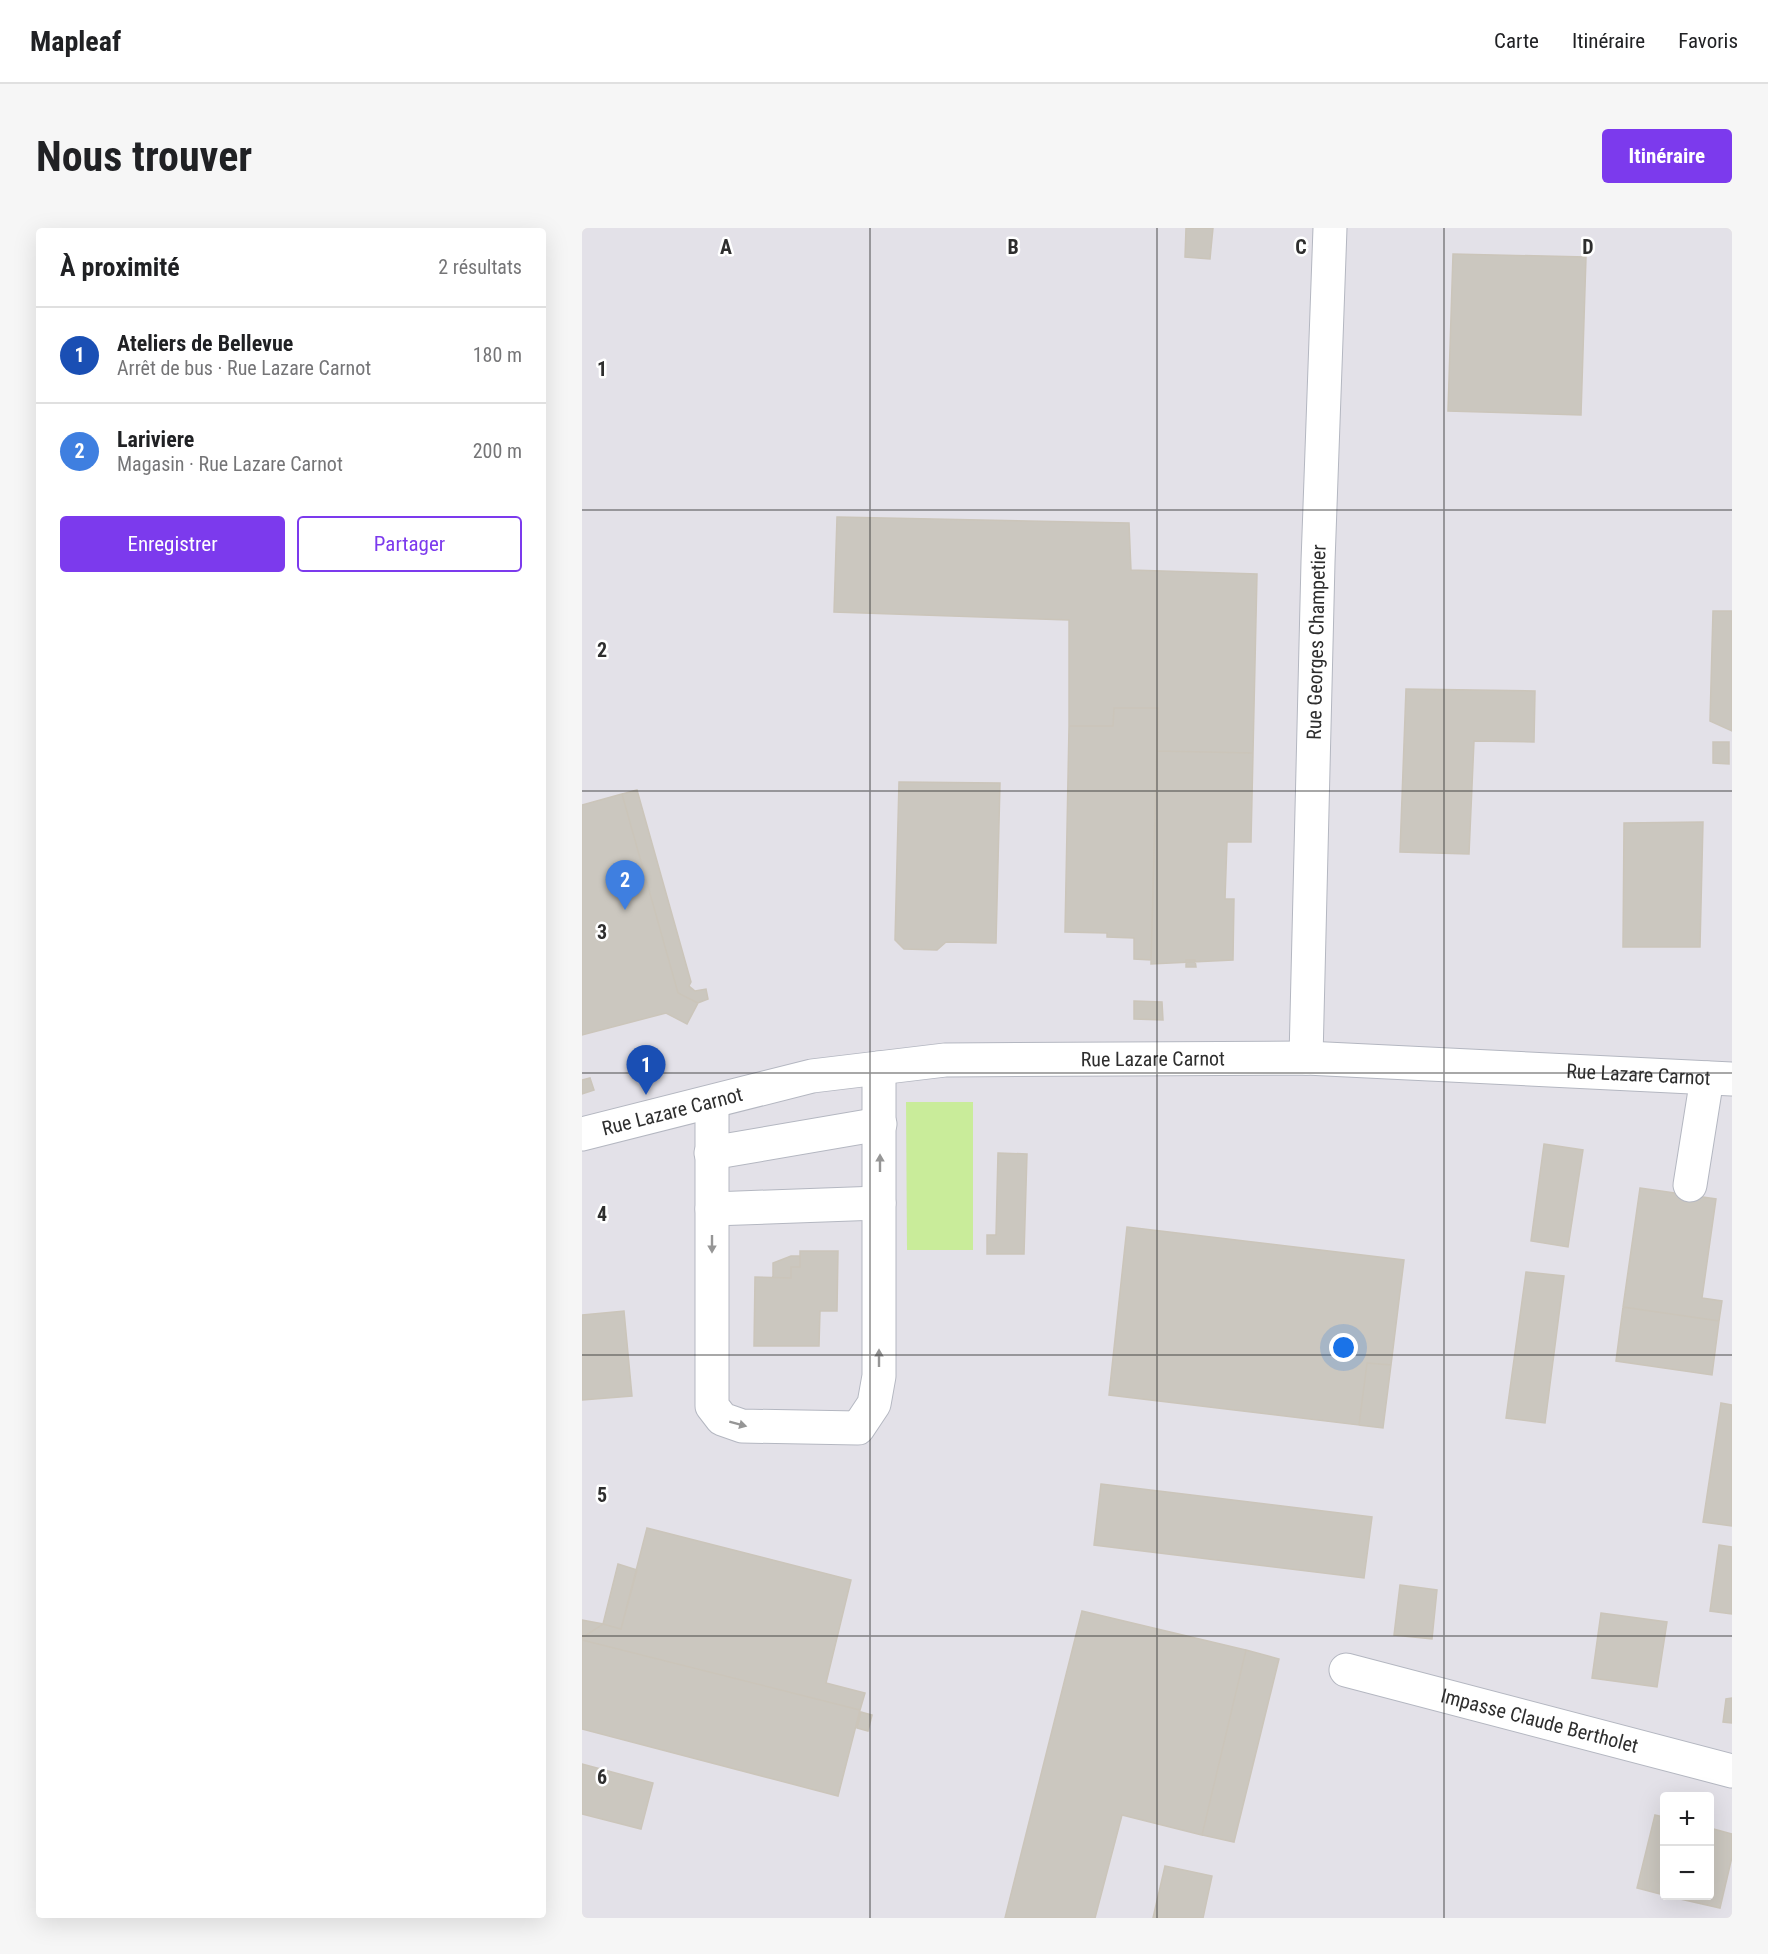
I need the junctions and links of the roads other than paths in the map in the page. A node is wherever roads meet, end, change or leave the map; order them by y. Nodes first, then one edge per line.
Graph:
1 (1329, 228) edge
2 (1306, 1058) junction
3 (879, 1068) junction
4 (1719, 1078) edge
5 (712, 1101) junction
6 (880, 1124) junction
7 (582, 1134) edge
8 (711, 1154) junction
9 (1690, 1185) dead end
10 (879, 1203) junction
11 (712, 1209) junction
12 (1346, 1670) dead end
13 (1732, 1771) edge

1 - 2 street, Rue Georges Champetier
2 - 3 street, Rue Lazare Carnot
2 - 4 street, Rue Lazare Carnot
3 - 5 street, Rue Lazare Carnot
3 - 6 street
4 - 9 street
5 - 7 street, Rue Lazare Carnot
5 - 8 street
6 - 8 street
10 -> 6 street
8 - 11 street
10 - 11 street
11 -> 10 street
12 - 13 street, Impasse Claude Bertholet

